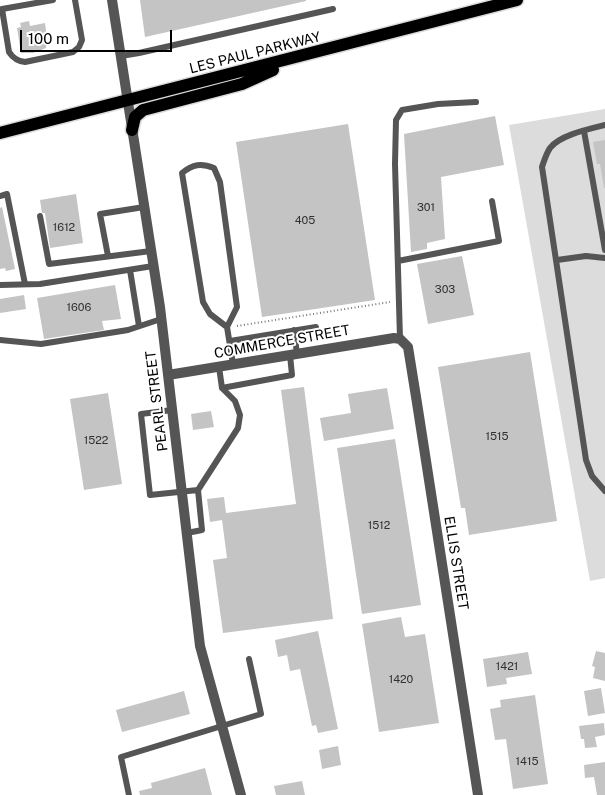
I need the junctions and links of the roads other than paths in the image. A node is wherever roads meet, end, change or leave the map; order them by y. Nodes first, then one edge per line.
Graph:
1 (53, 0) edge
2 (75, 0) edge
3 (112, 0) edge
4 (517, 0) edge
5 (333, 9) dead end
6 (307, 55) junction
7 (121, 56) junction
8 (128, 100) junction
9 (476, 102) dead end
10 (605, 125) edge
11 (132, 130) junction
12 (584, 131) junction
13 (0, 133) edge
14 (0, 196) edge
15 (492, 201) dead end
16 (144, 207) junction
17 (40, 216) dead end
18 (151, 250) junction
19 (605, 250) edge
20 (108, 256) junction
21 (605, 258) edge
22 (558, 260) junction
23 (398, 261) junction
24 (153, 266) junction
25 (130, 270) junction
26 (0, 284) edge
27 (24, 284) junction
28 (161, 319) junction
29 (140, 326) junction
30 (227, 327) junction
31 (316, 327) dead end
32 (294, 330) junction
33 (400, 339) junction
34 (0, 340) edge
35 (230, 341) junction
36 (294, 354) junction
37 (234, 364) junction
38 (218, 367) junction
39 (168, 375) junction
40 (222, 388) junction
41 (172, 410) junction
42 (198, 490) junction
43 (605, 491) edge
44 (182, 492) junction
45 (186, 533) junction
46 (250, 660) dead end
47 (221, 726) junction
48 (129, 795) edge
49 (240, 795) edge
50 (478, 795) edge

1 - 2 lane
3 - 7 street, PEARL STREET
4 - 6 main road, LES PAUL PARKWAY
5 - 7 lane
6 - 8 main road, LES PAUL PARKWAY
6 - 11 main road
7 - 8 street, PEARL STREET
8 - 11 street, PEARL STREET
8 - 13 main road, LES PAUL PARKWAY
9 - 23 lane
10 - 12 lane
11 - 16 street, PEARL STREET
12 - 19 lane
12 - 22 lane
14 - 27 lane
15 - 23 lane
16 - 18 street, PEARL STREET
16 - 20 lane
17 - 20 lane
18 - 20 lane
18 - 24 street, PEARL STREET
21 - 22 lane
22 - 43 lane
23 - 33 lane
24 - 25 lane
24 - 28 street, PEARL STREET
25 - 27 lane
25 - 29 lane
26 - 27 lane
28 - 29 lane
28 - 39 street, PEARL STREET
29 - 34 lane
30 - 30 lane
30 - 35 lane
31 - 32 lane
32 - 35 lane
32 - 36 lane
33 - 36 street, COMMERCE STREET
33 - 50 street, ELLIS STREET
35 - 37 lane
36 - 37 street, COMMERCE STREET
36 - 40 lane
37 - 38 street, COMMERCE STREET
38 - 39 street, COMMERCE STREET
38 - 40 lane
39 - 41 street, PEARL STREET
40 - 42 lane
41 - 44 street, PEARL STREET
41 - 44 lane
42 - 44 lane
42 - 45 lane
44 - 45 street, PEARL STREET
45 - 47 street, PEARL STREET
46 - 47 lane
47 - 48 lane
47 - 49 street, PEARL STREET

